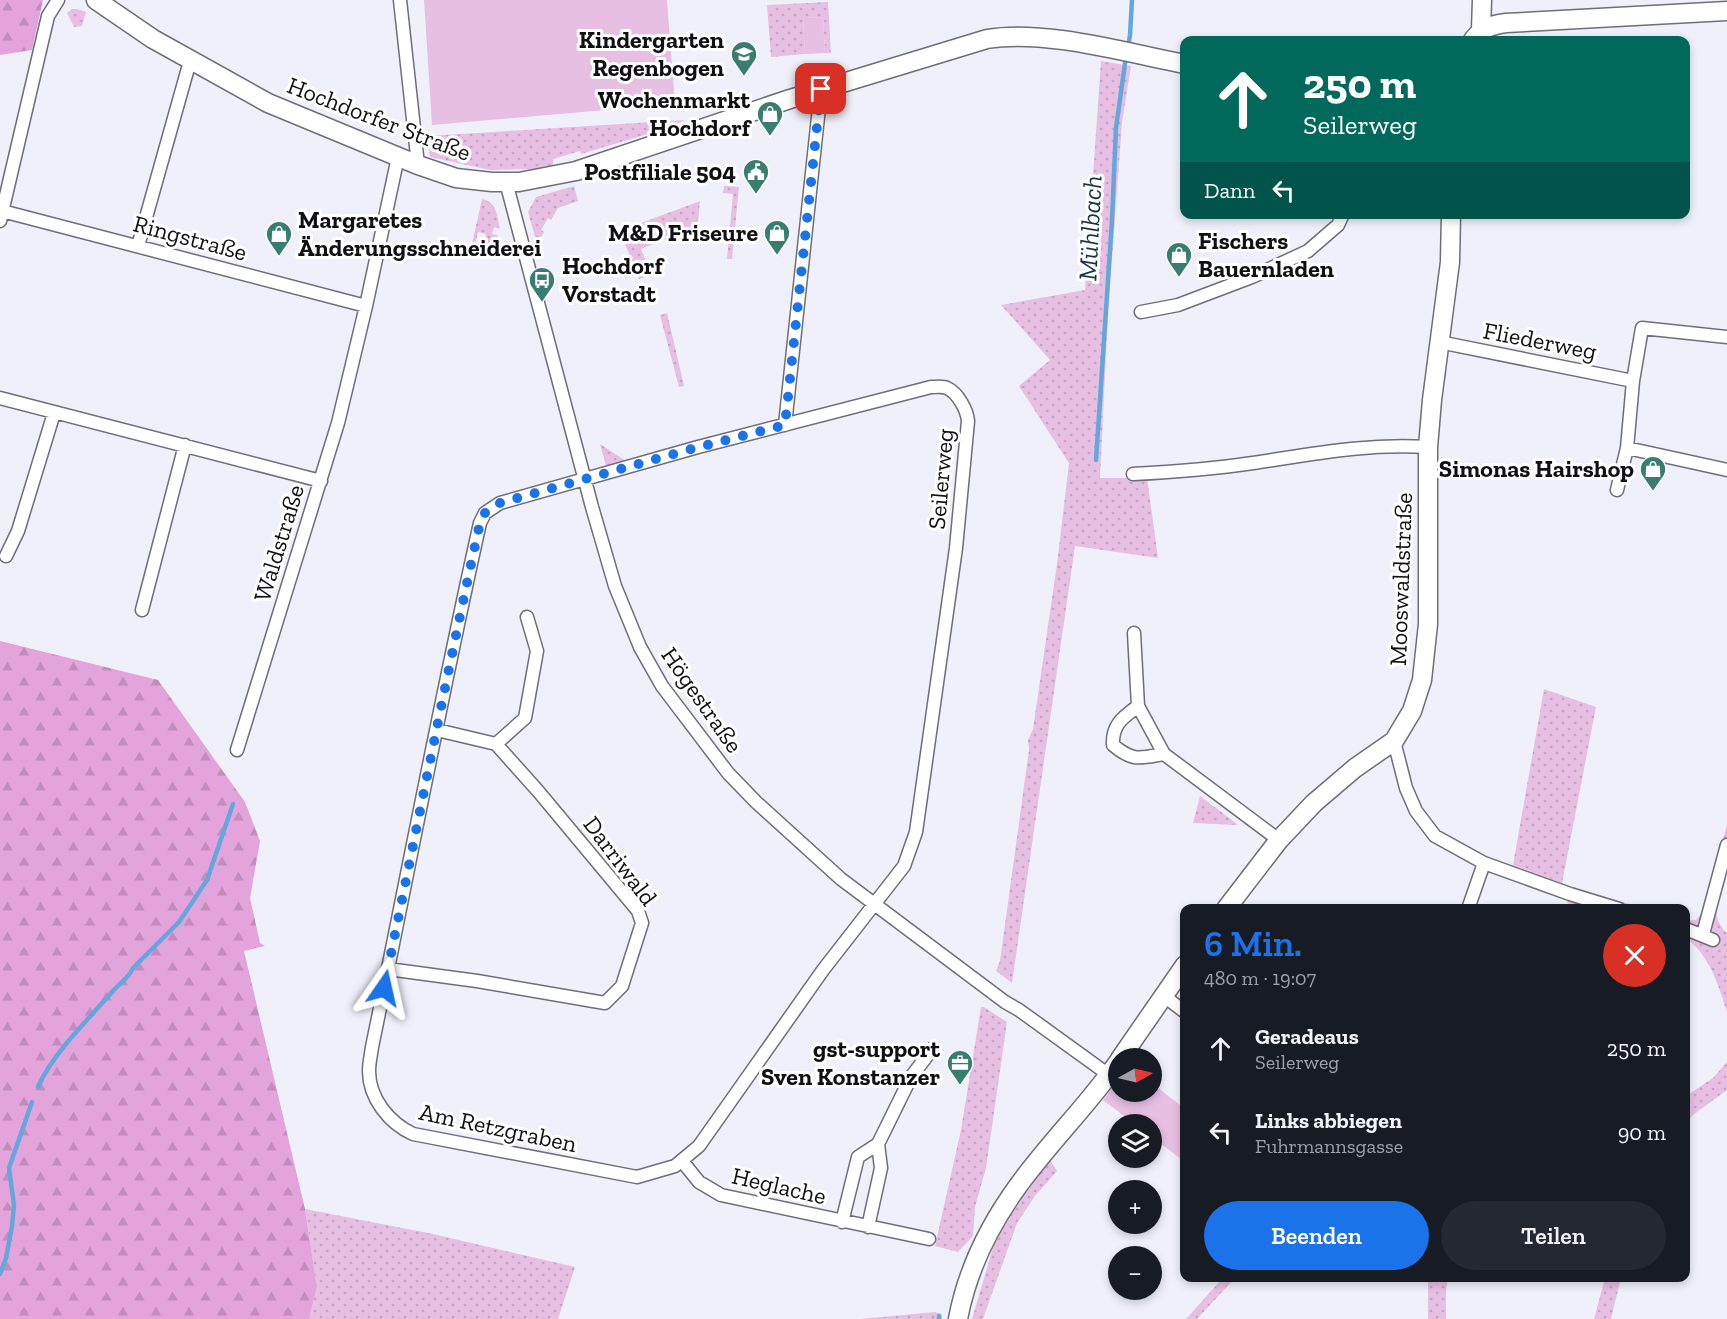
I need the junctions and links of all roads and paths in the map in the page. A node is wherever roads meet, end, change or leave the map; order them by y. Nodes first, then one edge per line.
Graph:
1 (58, 0) edge
2 (96, 0) edge
3 (400, 0) edge
4 (1482, 0) edge
5 (1727, 11) edge
6 (1477, 35) edge
7 (190, 61) junction
8 (1180, 63) edge
9 (821, 89) junction
10 (398, 157) junction
11 (418, 165) junction
12 (506, 182) junction
13 (1, 216) edge
14 (1341, 219) edge
15 (1450, 219) edge
16 (138, 246) junction
17 (366, 306) junction
18 (1142, 312) dead end
19 (1727, 338) edge
20 (1439, 342) junction
21 (1633, 381) junction
22 (0, 398) edge
23 (54, 413) junction
24 (785, 425) junction
25 (184, 445) junction
26 (1428, 447) junction
27 (1628, 448) junction
28 (1727, 470) edge
29 (1133, 474) dead end
30 (584, 479) junction
31 (321, 481) junction
32 (1617, 490) dead end
33 (6, 556) dead end
34 (142, 610) dead end
35 (527, 616) dead end
36 (1134, 633) dead end
37 (1138, 706) junction
38 (437, 730) junction
39 (1394, 741) junction
40 (496, 744) junction
41 (237, 750) dead end
42 (1164, 754) junction
43 (1279, 840) junction
44 (1727, 845) edge
45 (1484, 863) junction
46 (1230, 904) edge
47 (1470, 904) edge
48 (1603, 904) edge
49 (874, 905) junction
50 (1690, 930) edge
51 (388, 969) junction
52 (1180, 972) edge
53 (1164, 996) junction
54 (1180, 1008) edge
55 (933, 1048) dead end
56 (1128, 1048) edge
57 (1108, 1060) edge
58 (1108, 1075) edge
59 (878, 1144) junction
60 (682, 1161) junction
61 (842, 1222) junction
62 (868, 1227) junction
63 (929, 1239) dead end
64 (958, 1319) edge

1 - 13 street, Ringstraße
2 - 7 street, Hochdorfer Straße
3 - 11 street
4 - 6 street
5 - 6 street
7 - 10 street, Hochdorfer Straße
7 - 16 street
8 - 9 street, Hochdorfer Straße
9 - 12 street, Hochdorfer Straße
9 - 24 street
10 - 11 street, Hochdorfer Straße
10 - 17 street
11 - 12 street, Hochdorfer Straße
12 - 30 street, Högestraße
13 - 16 street, Ringstraße
14 - 18 street
15 - 20 street, Mooswaldstraße
16 - 17 street, Ringstraße
17 - 31 street
19 - 21 street
20 - 21 street, Fliederweg
20 - 26 street, Mooswaldstraße
21 - 27 street
22 - 23 street, Waldstraße
23 - 25 street, Waldstraße
23 - 33 street
24 - 30 street, Seilerweg
24 - 49 street, Seilerweg
25 - 31 street, Waldstraße
25 - 34 street
26 - 29 street
26 - 39 street, Mooswaldstraße
27 - 28 street
27 - 32 street
30 - 38 street, Am Retzgraben
30 - 49 street, Högestraße
31 - 41 street, Waldstraße
35 - 40 street
36 - 37 street
37 - 42 street
37 - 42 street
38 - 40 street
38 - 51 street, Am Retzgraben
39 - 43 street, Mooswaldstraße
39 - 45 street
40 - 51 street, Darriwald
42 - 43 street
43 - 46 street, Mooswaldstraße
44 - 50 street
45 - 47 street
45 - 48 street
49 - 57 street, Högestraße
49 - 60 street, Am Retzgraben
51 - 60 street, Am Retzgraben
52 - 53 street
53 - 54 street
53 - 56 street
55 - 59 street, Heglache
58 - 64 street
59 - 61 street, Heglache
59 - 62 street, Heglache
60 - 61 street, Heglache
61 - 62 street, Heglache
62 - 63 street, Heglache

